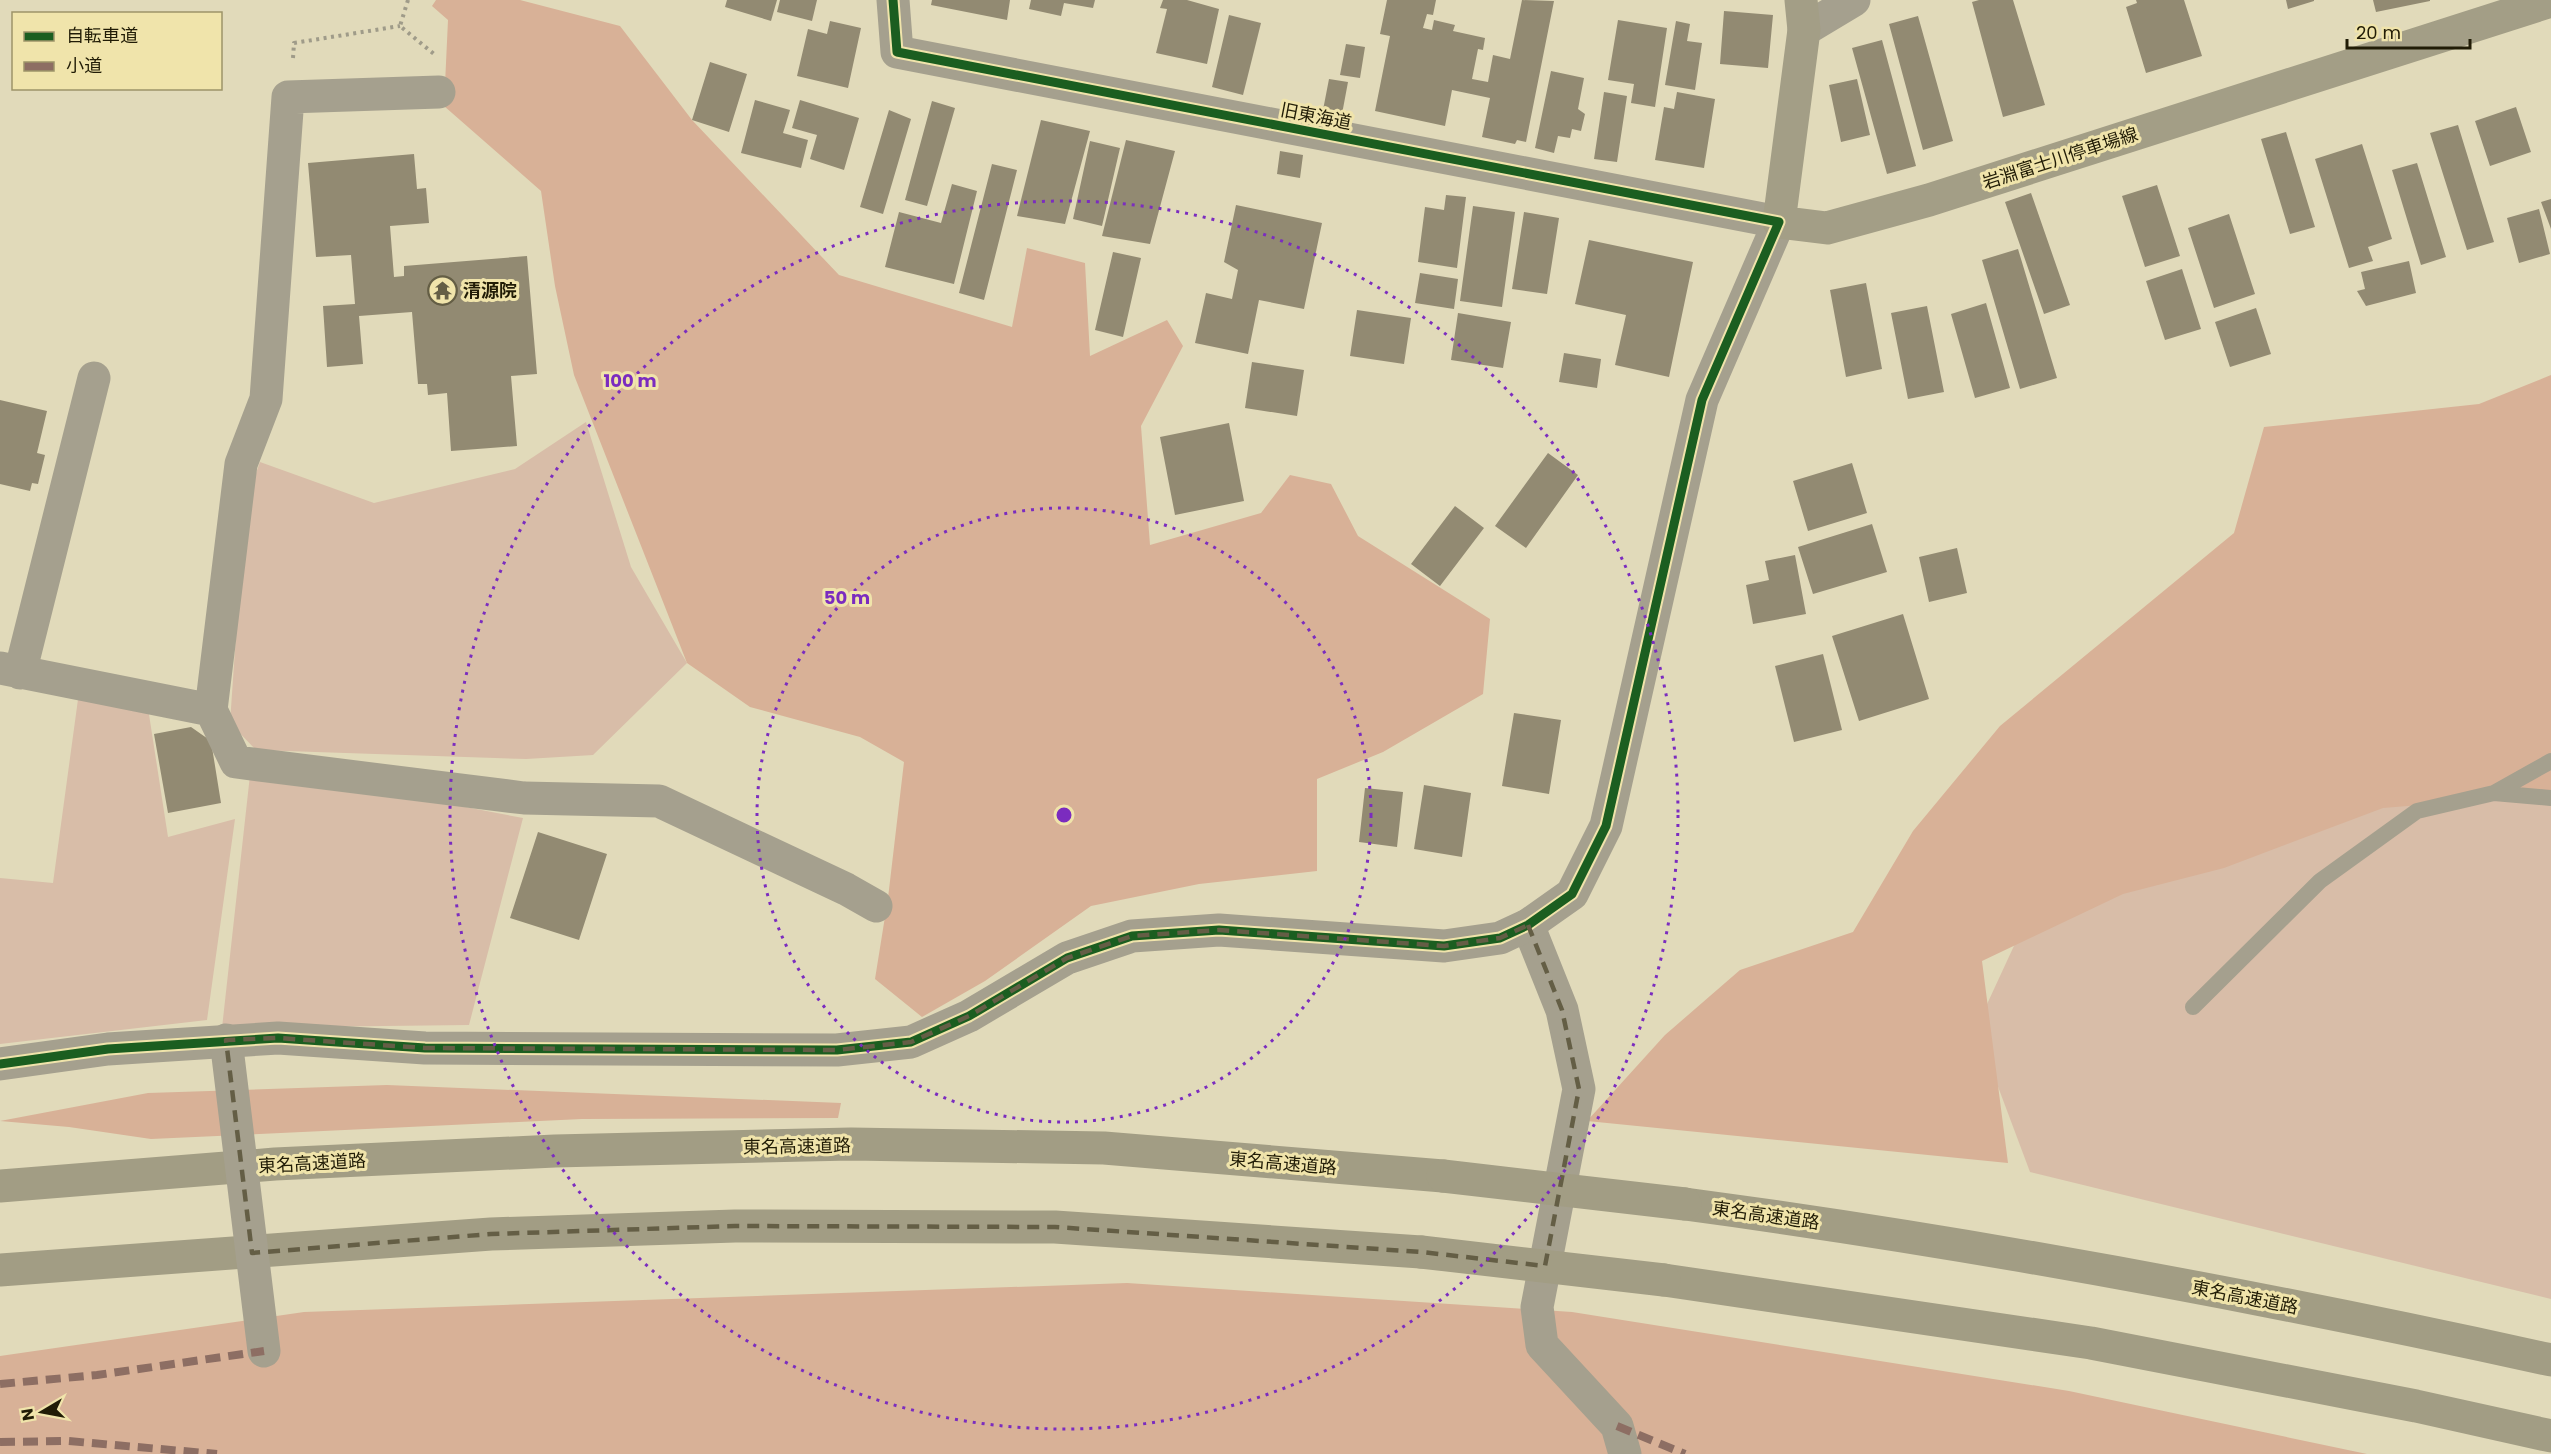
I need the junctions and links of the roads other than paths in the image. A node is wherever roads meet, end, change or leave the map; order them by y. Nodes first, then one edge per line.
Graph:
1 (893, 0) edge
2 (1854, 0) edge
3 (2551, 1) edge
4 (1802, 15) edge
5 (439, 92) road end
6 (1779, 222) junction
7 (94, 378) dead end
8 (10, 670) edge
9 (211, 710) junction
10 (2551, 761) edge
11 (2494, 793) junction
12 (2551, 798) edge
13 (876, 906) dead end
14 (1528, 925) junction
15 (2193, 1007) dead end
16 (226, 1040) junction
17 (0, 1064) edge
18 (0, 1186) edge
19 (224, 1255) junction
20 (0, 1270) edge
21 (0, 1293) edge
22 (264, 1351) dead end
23 (2551, 1360) edge
24 (2551, 1436) edge
25 (1626, 1454) edge

1 - 6 street, 旧東海道
2 - 4 street
3 - 6 main road, 岩淵富士川停車場線
4 - 6 main road
5 - 9 street
6 - 14 street
7 - 8 street
8 - 9 street
9 - 13 street
10 - 11 lane
11 - 12 lane
11 - 15 lane
14 - 16 street
14 - 25 street
16 - 17 street
16 - 22 street, bridge
18 - 23 highway, 東名高速道路, bridge
19 - 20 highway
19 - 21 highway
19 - 24 highway, bridge

